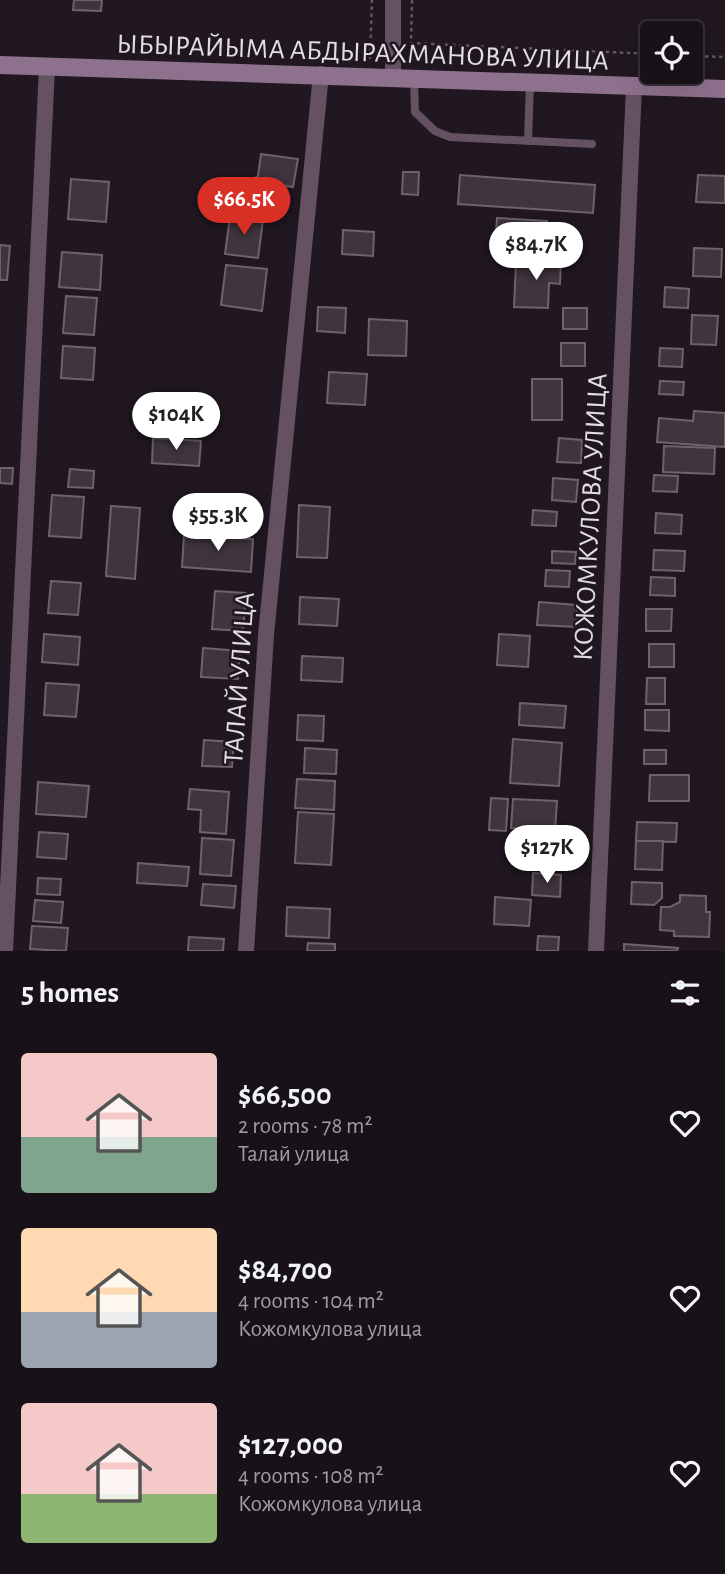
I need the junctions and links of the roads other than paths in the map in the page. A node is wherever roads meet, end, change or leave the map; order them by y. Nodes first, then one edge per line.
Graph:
1 (393, 0) edge
2 (0, 65) edge
3 (47, 67) junction
4 (321, 74) junction
5 (393, 77) junction
6 (414, 78) junction
7 (530, 82) junction
8 (634, 86) junction
9 (725, 89) edge
10 (528, 141) junction
11 (592, 144) dead end
12 (5, 951) edge
13 (246, 951) edge
14 (596, 951) edge

1 - 5 street
2 - 3 street, ЫБЫРАЙЫМА АБДЫРАХМАНОВА УЛИЦА
3 - 4 street, ЫБЫРАЙЫМА АБДЫРАХМАНОВА УЛИЦА
3 - 12 street
4 - 5 street, ЫБЫРАЙЫМА АБДЫРАХМАНОВА УЛИЦА
4 - 13 street, ТАЛАЙ УЛИЦА
5 - 6 street, ЫБЫРАЙЫМА АБДЫРАХМАНОВА УЛИЦА
6 - 7 street, ЫБЫРАЙЫМА АБДЫРАХМАНОВА УЛИЦА
6 - 10 lane
7 - 8 street, ЫБЫРАЙЫМА АБДЫРАХМАНОВА УЛИЦА
7 - 10 lane
8 - 9 street, ЫБЫРАЙЫМА АБДЫРАХМАНОВА УЛИЦА
8 - 14 street, КОЖОМКУЛОВА УЛИЦА
10 - 11 lane

